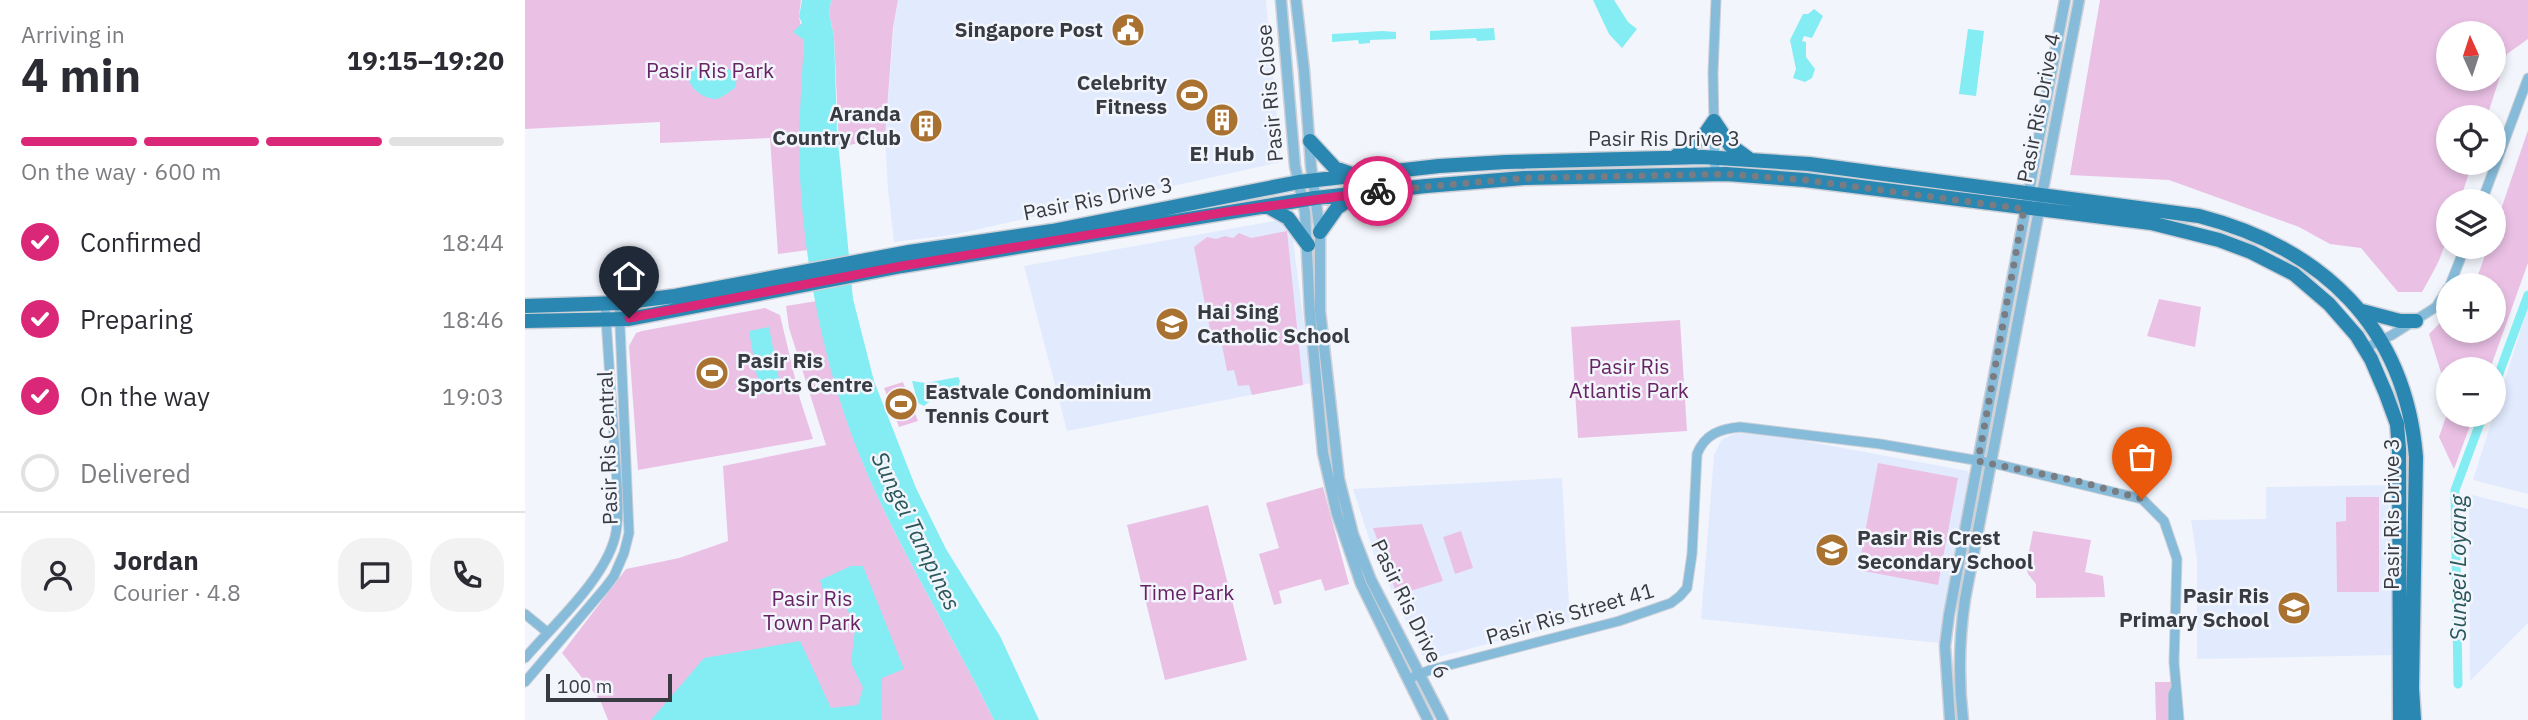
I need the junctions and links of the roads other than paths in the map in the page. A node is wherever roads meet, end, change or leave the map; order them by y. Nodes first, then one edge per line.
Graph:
1 (1281, 0) edge
2 (1296, 0) edge
3 (1716, 0) edge
4 (2065, 0) edge
5 (2079, 0) edge
6 (2528, 78) edge
7 (1305, 85) junction
8 (1288, 86) junction
9 (1714, 121) junction
10 (1310, 141) junction
11 (1675, 157) junction
12 (1716, 157) junction
13 (1751, 160) junction
14 (1715, 174) junction
15 (1357, 176) junction
16 (1306, 181) junction
17 (2486, 189) edge
18 (1360, 193) junction
19 (2027, 194) junction
20 (1309, 199) junction
21 (2041, 203) junction
22 (1266, 205) junction
23 (2024, 209) junction
24 (1319, 232) junction
25 (1308, 245) junction
26 (853, 269) junction
27 (810, 277) junction
28 (612, 304) junction
29 (525, 306) edge
30 (2436, 307) edge
31 (2362, 311) junction
32 (621, 319) junction
33 (2417, 320) junction
34 (525, 321) edge
35 (605, 321) junction
36 (2381, 341) junction
37 (2365, 348) junction
38 (1978, 461) junction
39 (1992, 463) junction
40 (525, 614) edge
41 (547, 632) junction
42 (525, 658) edge
43 (527, 677) edge
44 (1414, 677) junction
45 (2175, 690) junction
46 (1428, 720) edge
47 (1443, 720) edge
48 (1950, 720) edge
49 (1963, 720) edge
50 (2173, 720) edge
51 (2179, 720) edge
52 (2400, 720) edge
53 (2414, 720) edge

1 - 8 street, Pasir Ris Close
2 - 7 street, Pasir Ris Close
3 - 9 street
4 - 19 street, Pasir Ris Drive 4
5 - 21 street, Pasir Ris Drive 4
6 - 17 street
7 - 8 street
7 - 10 street, Pasir Ris Close
8 - 16 street, Pasir Ris Close
9 - 11 main road
9 - 12 street
9 - 13 main road
10 - 15 main road
10 - 16 street, Pasir Ris Close
11 - 12 main road, Pasir Ris Drive 3
11 - 15 main road, Pasir Ris Drive 3
12 - 13 main road, Pasir Ris Drive 3
12 - 14 street
13 - 19 main road, Pasir Ris Drive 3
14 - 18 main road, Pasir Ris Drive 3
14 - 23 main road, Pasir Ris Drive 3
15 - 16 main road, Pasir Ris Drive 3
16 - 20 street, Pasir Ris Drive 6
16 - 26 main road, Pasir Ris Drive 3
18 - 20 main road, Pasir Ris Drive 3
18 - 24 main road
19 - 21 main road, Pasir Ris Drive 3
19 - 23 street, Pasir Ris Drive 4
20 - 22 main road, Pasir Ris Drive 3
20 - 24 street, Pasir Ris Drive 6
20 - 25 street, Pasir Ris Drive 6
21 - 23 main road, Pasir Ris Drive 3
21 - 31 main road, Pasir Ris Drive 3
21 - 37 main road, Pasir Ris Drive 3
21 - 39 street, Pasir Ris Drive 4
22 - 25 main road
22 - 26 main road, Pasir Ris Drive 3
23 - 38 street, Pasir Ris Drive 4
24 - 44 street, Pasir Ris Drive 6
25 - 44 street, Pasir Ris Drive 6
26 - 27 main road, Pasir Ris Drive 3
27 - 28 main road, Pasir Ris Drive 3
27 - 32 main road, Pasir Ris Drive 3
28 - 29 main road, Pasir Ris Drive 3
28 - 32 street, Pasir Ris Central
28 - 35 street, Pasir Ris Central
30 - 33 street
31 - 33 main road
31 - 36 main road, Pasir Ris Drive 3
32 - 35 main road, Pasir Ris Drive 3
32 - 43 street, Pasir Ris Central
33 - 36 street
34 - 35 main road, Pasir Ris Drive 3
35 - 41 street, Pasir Ris Central
36 - 37 street
36 - 53 main road, Pasir Ris Drive 3
37 - 52 main road, Pasir Ris Drive 3
38 - 39 street
38 - 44 street, Pasir Ris Street 41
38 - 48 street, Pasir Ris Drive 4
39 - 45 street
39 - 49 street, Pasir Ris Drive 4
40 - 41 street
41 - 42 street, Pasir Ris Central
44 - 46 street, Pasir Ris Drive 6
44 - 47 street, Pasir Ris Drive 6
45 - 50 street
45 - 51 street

